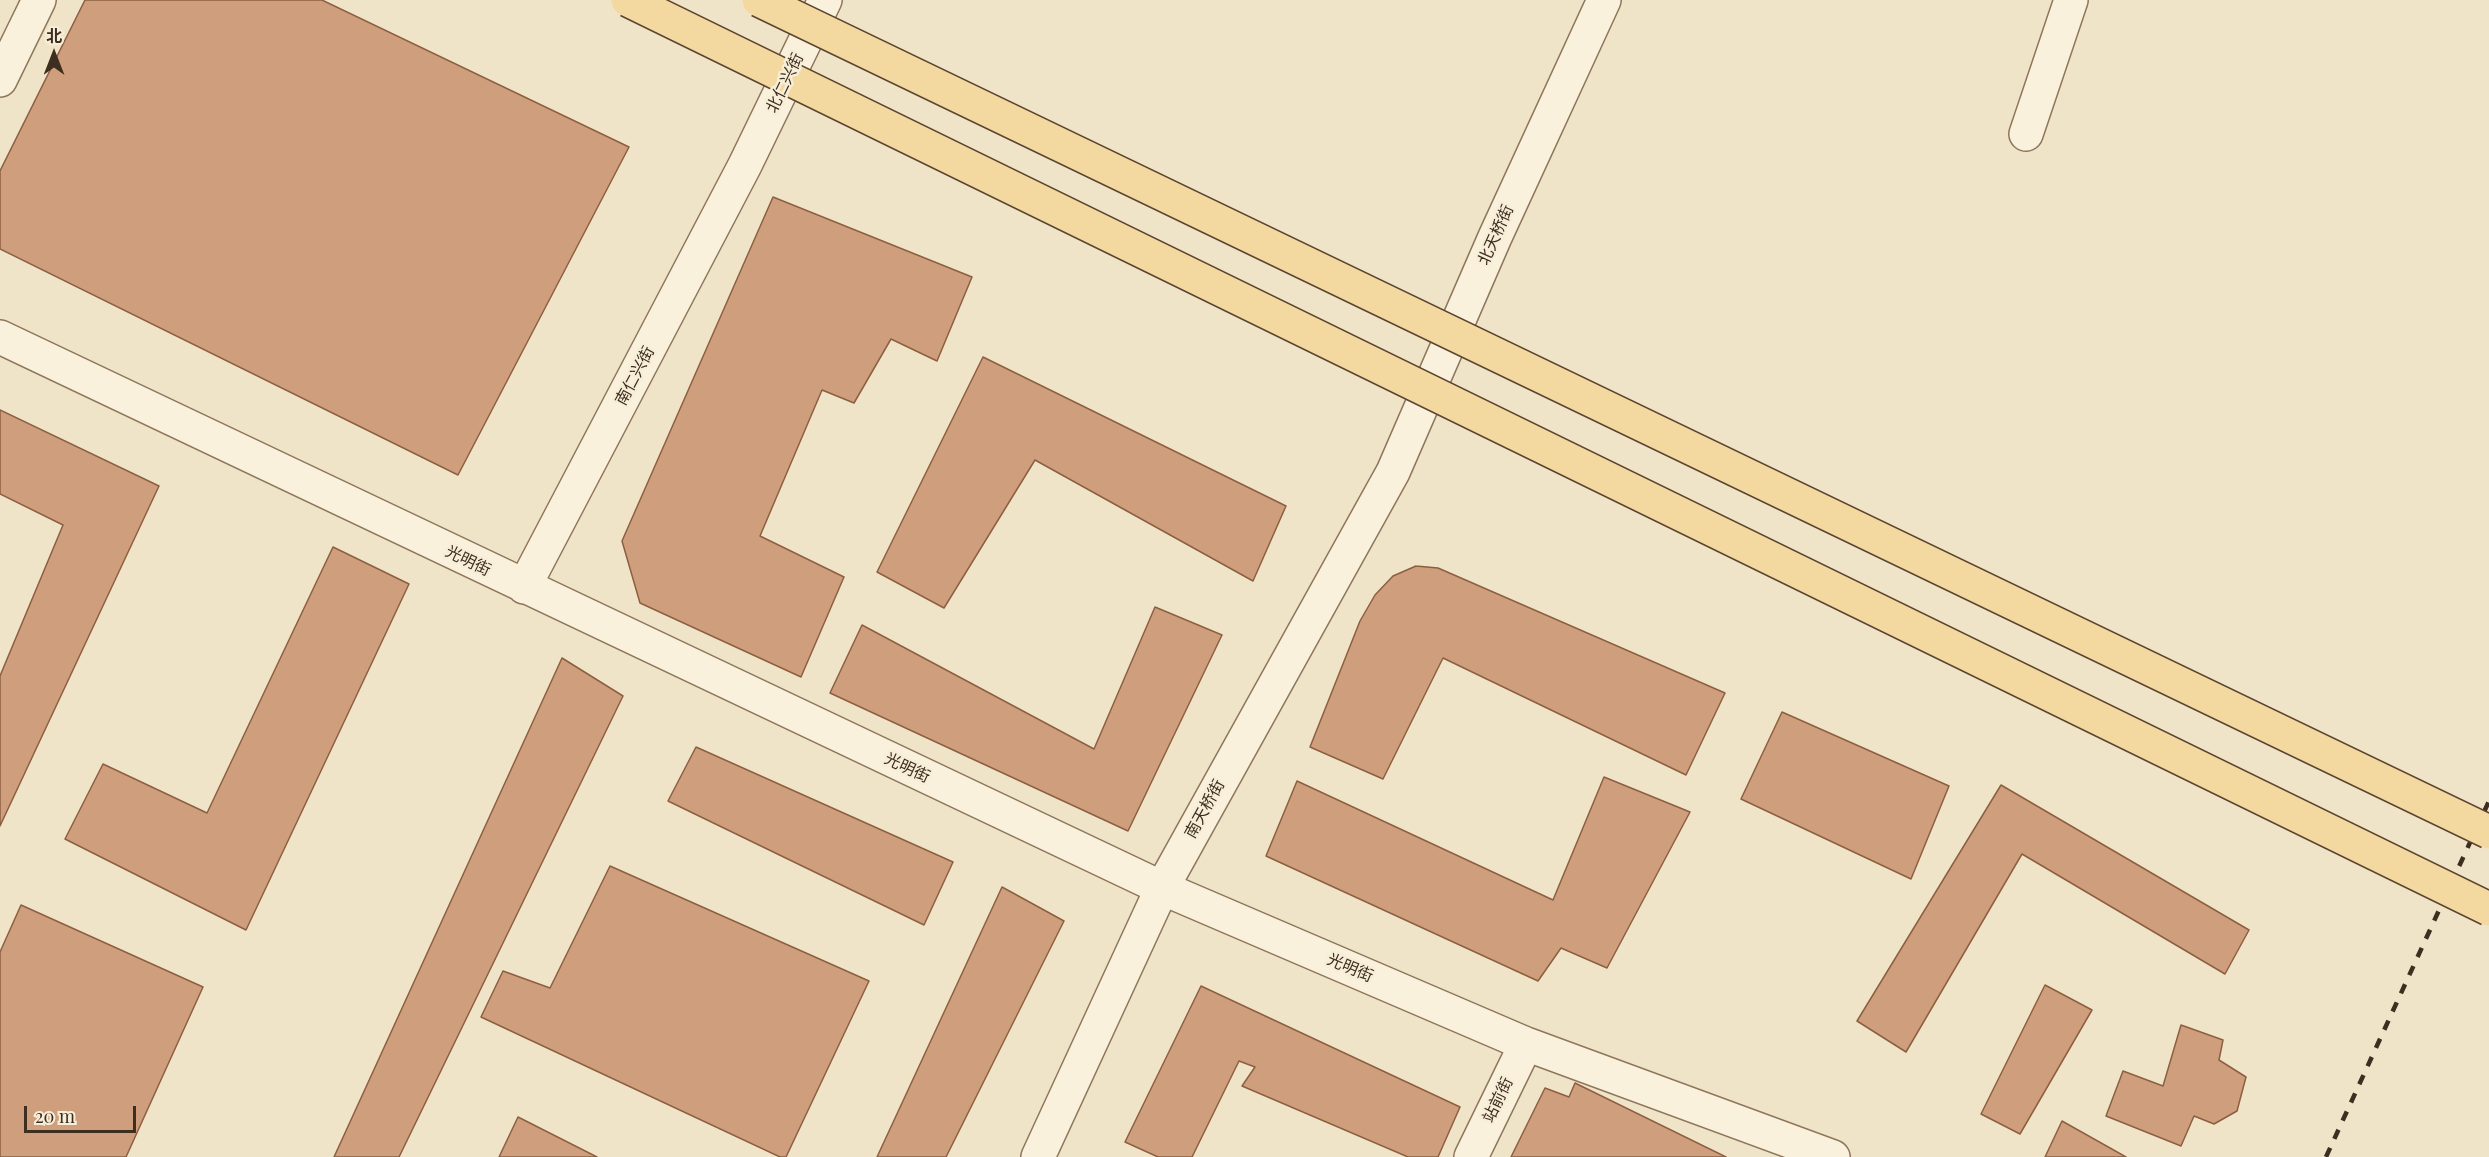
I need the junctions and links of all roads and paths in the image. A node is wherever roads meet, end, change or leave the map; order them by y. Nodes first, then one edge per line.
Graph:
1 (39, 0) edge
2 (628, 0) edge
3 (759, 0) edge
4 (825, 0) edge
5 (1604, 0) edge
6 (2071, 0) edge
7 (0, 80) edge
8 (2026, 134) dead end
9 (745, 165) joint
10 (0, 337) edge
11 (1394, 472) joint
12 (524, 587) junction
13 (2489, 832) edge
14 (1162, 888) junction
15 (2489, 909) edge
16 (1526, 1044) junction
17 (1038, 1157) edge
18 (1471, 1157) edge
19 (1833, 1157) edge

1 - 7 street
2 - 15 main road, bridge
3 - 13 main road, bridge
4 - 9 street, 北仁兴街
5 - 11 street, 北天桥街
6 - 8 street
9 - 12 street, 南仁兴街
10 - 12 street, 光明街
11 - 14 street, 南天桥街
12 - 14 street, 光明街
14 - 16 street, 光明街
14 - 17 street, 南天桥街
16 - 18 street, 站前街
16 - 19 street, 光明街

